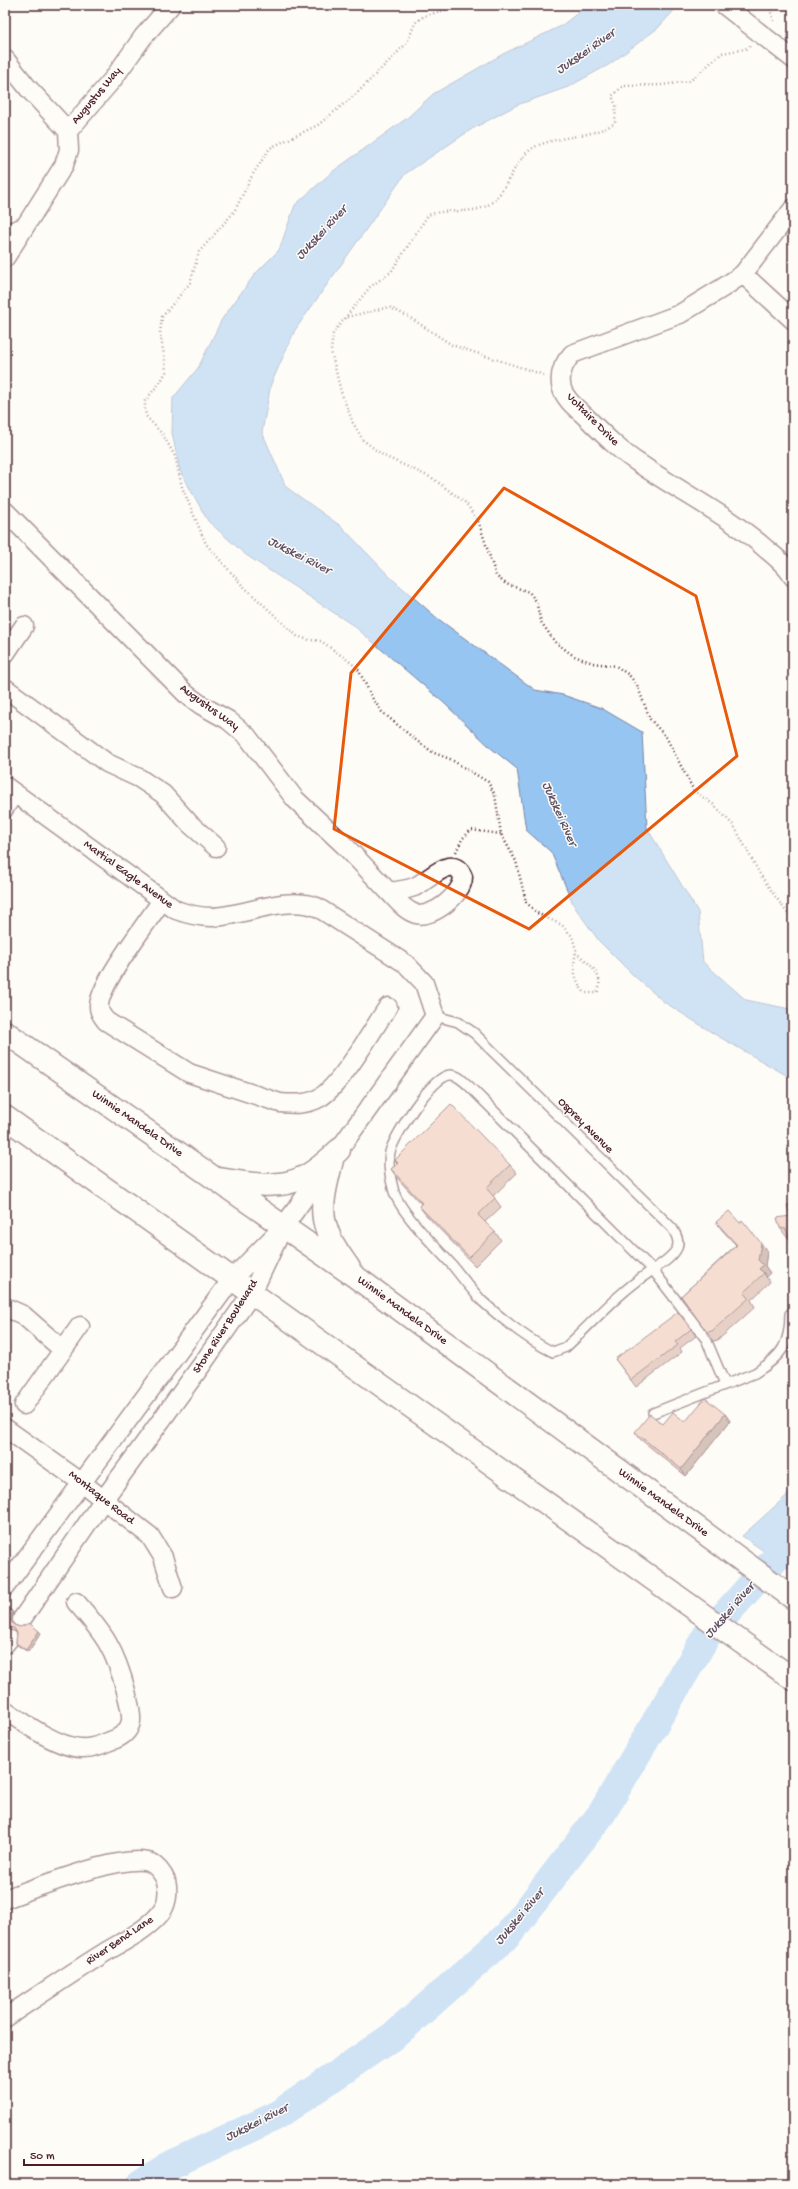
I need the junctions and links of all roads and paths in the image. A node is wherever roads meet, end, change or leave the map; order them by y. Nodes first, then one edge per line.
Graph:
1 (171, 5) edge
2 (461, 5) edge
3 (724, 5) edge
4 (768, 5) edge
5 (765, 37) junction
6 (5, 59) edge
7 (793, 59) edge
8 (68, 131) junction
9 (793, 209) edge
10 (29, 221) junction
11 (5, 229) edge
12 (5, 258) edge
13 (743, 274) junction
14 (347, 317) junction
15 (793, 320) edge
16 (560, 380) junction
17 (5, 512) edge
18 (793, 577) edge
19 (24, 626) dead end
20 (5, 654) edge
21 (5, 688) edge
22 (12, 791) edge
23 (5, 815) edge
24 (501, 834) junction
25 (216, 847) dead end
26 (451, 867) junction
27 (425, 881) junction
28 (389, 892) junction
29 (162, 900) junction
30 (447, 901) junction
31 (793, 918) edge
32 (576, 953) junction
33 (388, 1008) dead end
34 (435, 1016) junction
35 (5, 1032) edge
36 (5, 1117) edge
37 (336, 1155) junction
38 (216, 1179) junction
39 (284, 1226) junction
40 (653, 1270) junction
41 (353, 1275) junction
42 (232, 1278) junction
43 (252, 1293) junction
44 (5, 1307) edge
45 (790, 1314) dead end
46 (80, 1326) dead end
47 (63, 1350) junction
48 (725, 1384) junction
49 (24, 1405) dead end
50 (653, 1413) dead end
51 (5, 1428) edge
52 (81, 1482) junction
53 (104, 1499) junction
54 (5, 1587) edge
55 (173, 1588) dead end
56 (793, 1598) edge
57 (76, 1602) dead end
58 (22, 1620) dead end
59 (793, 1679) edge
60 (5, 1710) edge
61 (5, 1899) edge
62 (5, 2018) edge

1 - 8 street, Augustus Way
2 - 24 path
3 - 5 street
4 - 5 path
5 - 7 street
5 - 14 path
6 - 8 street
8 - 10 street, Augustus Way
9 - 13 street, Voltaire Drive
10 - 11 lane
10 - 12 street, Augustus Way
13 - 15 street
13 - 16 street, Voltaire Drive
14 - 16 path
14 - 31 path
16 - 18 street, Voltaire Drive
17 - 28 street, Augustus Way
19 - 20 street
21 - 25 street
22 - 23 lane
22 - 29 street, Martial Eagle Avenue
24 - 26 path
24 - 32 path
26 - 27 street
26 - 30 street, Augustus Way
27 - 28 street
27 - 30 street
28 - 30 street, Augustus Way
29 - 33 street
29 - 34 street, Martial Eagle Avenue
32 - 32 path
34 - 37 street
34 - 40 lane, Osprey Avenue
35 - 38 main road, Winnie Mandela Drive
36 - 42 main road
37 - 38 main road
37 - 39 street
37 - 41 main road
38 - 39 main road, Winnie Mandela Drive
39 - 41 main road, Winnie Mandela Drive
39 - 42 street, Stone River Boulevard
39 - 43 street, Stone River Boulevard
40 - 40 lane
40 - 48 lane
41 - 56 main road, Winnie Mandela Drive
42 - 43 main road
42 - 52 street, Stone River Boulevard
43 - 53 street, Stone River Boulevard
43 - 59 main road
44 - 47 street
45 - 48 lane
46 - 47 street
47 - 49 street
48 - 50 lane
51 - 52 street, Montaque Road
52 - 53 street, Montaque Road
52 - 54 street, Stone River Boulevard
53 - 55 street, Montaque Road
53 - 58 street, Stone River Boulevard
57 - 60 street
61 - 62 street, River Bend Lane

